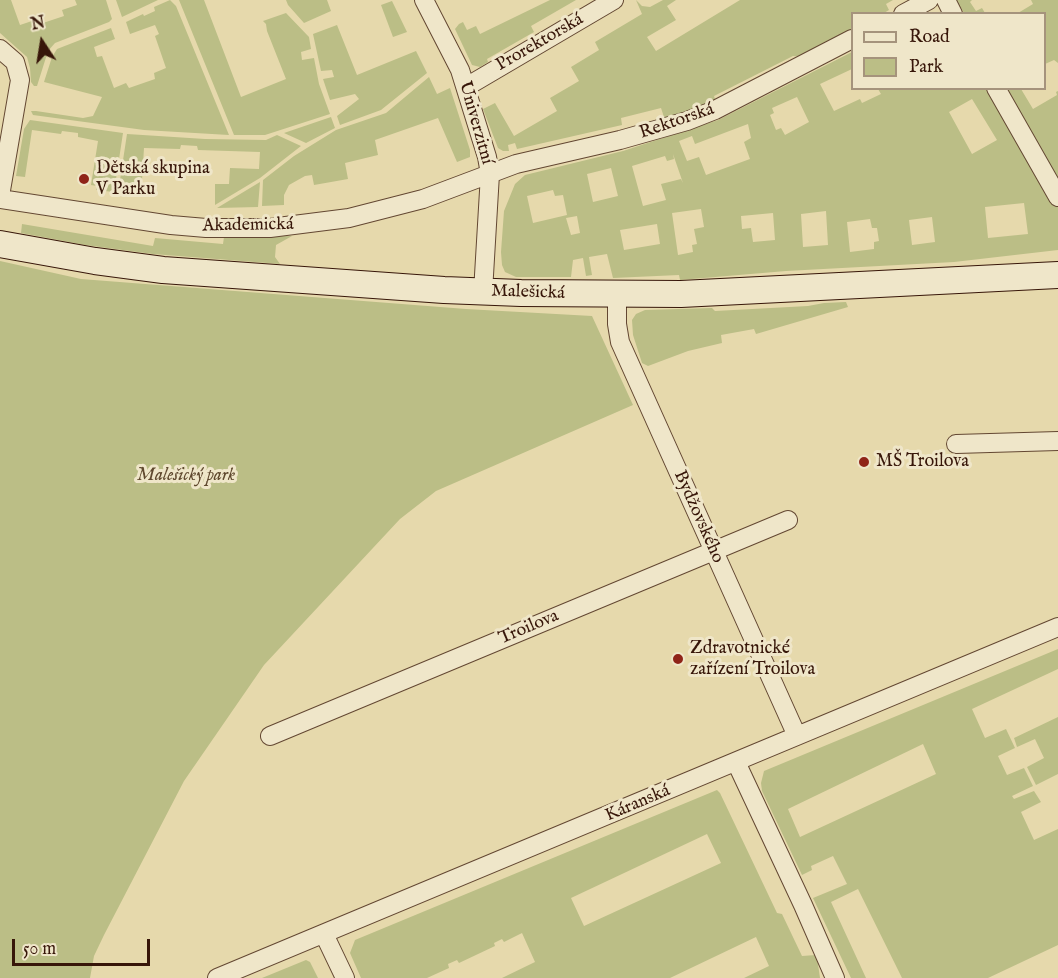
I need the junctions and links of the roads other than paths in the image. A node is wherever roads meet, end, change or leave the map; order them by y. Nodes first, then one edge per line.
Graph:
1 (423, 0) edge
2 (614, 0) edge
3 (929, 0) edge
4 (907, 12) edge
5 (851, 40) edge
6 (0, 50) edge
7 (466, 87) junction
8 (997, 90) edge
9 (490, 174) junction
10 (0, 197) edge
11 (1058, 197) edge
12 (0, 244) edge
13 (1058, 275) edge
14 (483, 292) junction
15 (617, 295) junction
16 (1058, 441) edge
17 (956, 444) dead end
18 (788, 519) dead end
19 (713, 552) junction
20 (1058, 627) edge
21 (270, 736) dead end
22 (796, 736) junction
23 (735, 762) junction
24 (324, 934) junction
25 (217, 978) edge
26 (345, 978) edge
27 (835, 978) edge

1 - 7 street, Univerzitní
2 - 7 street, Prorektorská
3 - 4 street
5 - 9 street, Rektorská
6 - 10 street
7 - 9 street, Univerzitní
8 - 11 street
9 - 10 street, Akademická
9 - 14 street, Univerzitní
12 - 14 street, Malešická
13 - 15 street, Malešická
14 - 15 street, Malešická
15 - 19 street, Bydžovského
16 - 17 street
18 - 19 street, Troilova
19 - 21 street, Troilova
19 - 22 street, Bydžovského
20 - 22 street, Káranská
22 - 23 street, Káranská
23 - 24 street, Káranská
23 - 27 street
24 - 25 street, Káranská
24 - 26 street

